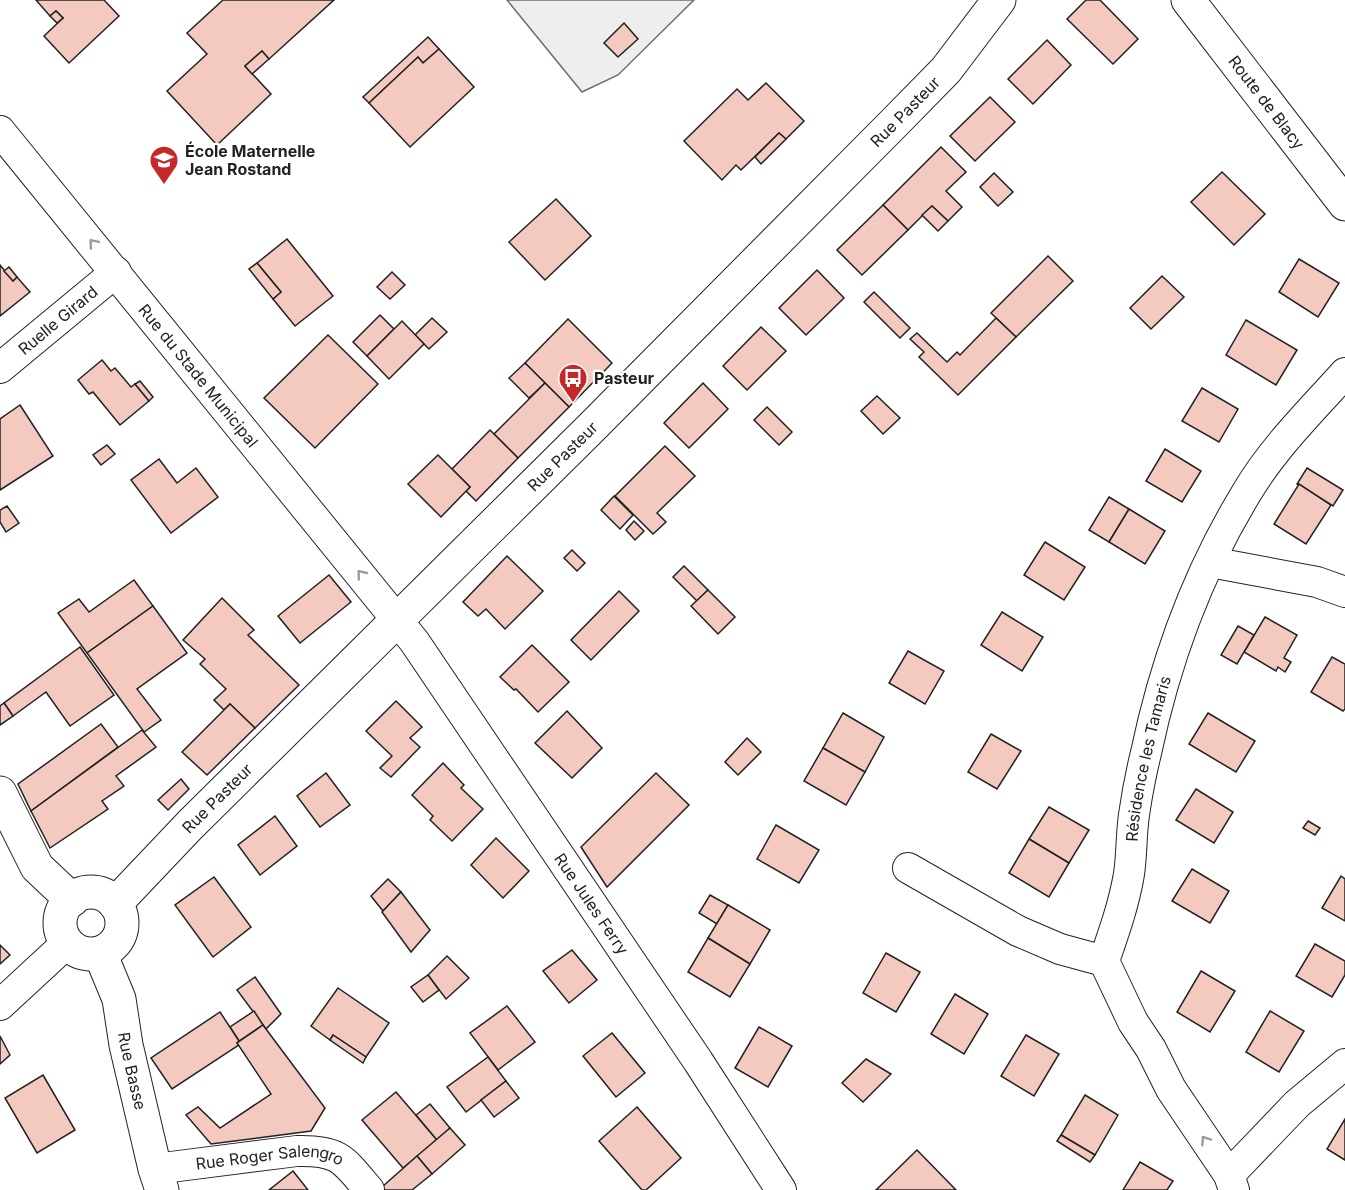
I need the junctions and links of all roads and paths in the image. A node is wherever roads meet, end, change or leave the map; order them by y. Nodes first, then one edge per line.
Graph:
1 (999, 0) edge
2 (1188, 0) edge
3 (0, 131) edge
4 (1345, 204) edge
5 (116, 272) junction
6 (0, 368) edge
7 (1345, 374) edge
8 (1210, 562) junction
9 (1345, 592) edge
10 (398, 619) junction
11 (0, 793) edge
12 (908, 868) dead end
13 (72, 900) junction
14 (115, 904) junction
15 (67, 943) junction
16 (100, 953) junction
17 (1104, 961) junction
18 (0, 1005) edge
19 (1345, 1064) edge
20 (158, 1180) edge
21 (1231, 1183) edge
22 (369, 1190) edge
23 (781, 1190) edge

1 - 10 street, Rue Pasteur
2 - 4 street, Route de Blacy
5 -> 3 street, Rue du Stade Municipal
5 - 6 street, Ruelle Girard
10 -> 5 street, Rue du Stade Municipal
7 - 8 street, Résidence les Tamaris
8 - 9 street
8 - 17 street, Résidence les Tamaris
10 - 14 street, Rue Pasteur
10 - 23 street, Rue Jules Ferry
11 - 13 street
12 - 17 street
13 - 14 street
13 - 15 street
14 - 16 street
15 - 16 street
15 - 18 street
16 - 20 street, Rue Basse
21 -> 17 street
19 - 21 street
20 - 22 street, Rue Roger Salengro

